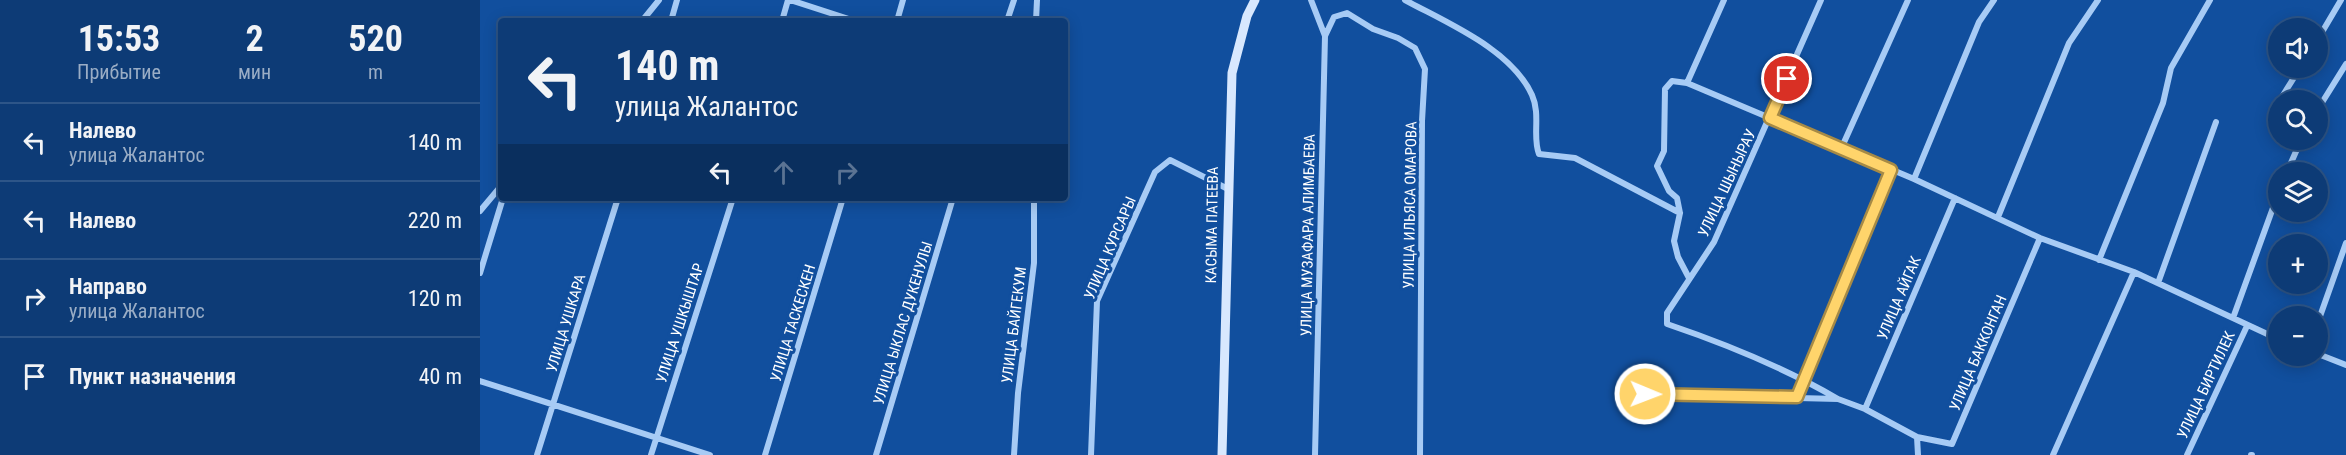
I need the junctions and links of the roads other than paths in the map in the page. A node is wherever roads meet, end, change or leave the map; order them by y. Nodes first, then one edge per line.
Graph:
1 (659, 0) edge
2 (677, 0) edge
3 (789, 0) edge
4 (903, 0) edge
5 (1014, 0) edge
6 (1037, 0) edge
7 (1255, 0) edge
8 (1311, 0) edge
9 (1405, 0) edge
10 (1724, 0) edge
11 (1821, 0) edge
12 (1908, 0) edge
13 (1994, 0) edge
14 (2098, 0) edge
15 (2210, 0) edge
16 (2341, 0) edge
17 (1334, 17) joint
18 (644, 18) edge
19 (672, 18) edge
20 (783, 18) edge
21 (846, 18) edge
22 (898, 18) edge
23 (1008, 18) edge
24 (1036, 18) edge
25 (2328, 22) edge
26 (1325, 36) junction
27 (2346, 64) edge
28 (1687, 83) junction
29 (2328, 93) edge
30 (1770, 118) junction
31 (2216, 122) dead end
32 (1841, 148) junction
33 (1891, 170) junction
34 (1914, 179) junction
35 (1228, 189) junction
36 (498, 190) edge
37 (1955, 198) junction
38 (502, 201) edge
39 (617, 201) edge
40 (732, 201) edge
41 (842, 201) edge
42 (952, 201) edge
43 (1034, 201) edge
44 (480, 211) edge
45 (1680, 213) junction
46 (1998, 217) junction
47 (2268, 222) edge
48 (2040, 238) junction
49 (2346, 243) edge
50 (2098, 260) junction
51 (2134, 272) junction
52 (480, 273) edge
53 (1689, 278) junction
54 (2158, 283) junction
55 (2324, 306) edge
56 (2233, 318) junction
57 (2247, 326) junction
58 (2268, 335) edge
59 (2328, 358) edge
60 (2346, 365) edge
61 (1803, 379) junction
62 (480, 381) edge
63 (1645, 394) dead end
64 (1797, 397) junction
65 (1838, 399) junction
66 (553, 405) junction
67 (1865, 409) junction
68 (1917, 437) junction
69 (656, 438) junction
70 (537, 455) edge
71 (651, 455) edge
72 (710, 455) edge
73 (765, 455) edge
74 (876, 455) edge
75 (1014, 455) edge
76 (1091, 455) edge
77 (1222, 455) edge
78 (1315, 455) edge
79 (1420, 455) edge
80 (1918, 455) edge
81 (2053, 455) edge
82 (2187, 455) edge

1 - 18 street
2 - 19 street
3 - 20 street
3 - 21 street
4 - 22 street
5 - 23 street
6 - 24 street
7 - 35 main road, КАСЫМА ПАТЕЕВА
8 - 26 street
9 - 45 street
10 - 28 street
11 - 30 street, УЛИЦА ШЫНЫРАУ
12 - 32 street
13 - 34 street
14 - 46 street
15 - 50 street
16 - 25 street
17 - 26 street, УЛИЦА МУЗАФАРА АЛИМБАЕВА
17 - 79 street, УЛИЦА ИЛЬЯСА ОМАРОВА
26 - 78 street, УЛИЦА МУЗАФАРА АЛИМБАЕВА
27 - 29 street
28 - 30 street
28 - 45 street
30 - 32 street
30 - 53 street, УЛИЦА ШЫНЫРАУ
31 - 54 street
32 - 33 street
33 - 34 street
33 - 61 street
34 - 37 street
35 - 76 street, УЛИЦА КУРСАРЫ
35 - 77 main road, КАСЫМА ПАТЕЕВА
36 - 44 street
37 - 46 street
37 - 67 street, УЛИЦА АЙГАК
38 - 52 street
39 - 66 street, УЛИЦА УШКАРА
40 - 69 street, УЛИЦА УШКЫШТАР
41 - 73 street, УЛИЦА ТАСКЕСКЕН
42 - 74 street, УЛИЦА ЫКЛАС ДУКЕНУЛЫ
43 - 75 street, УЛИЦА БАЙГЕКУМ
45 - 53 street
46 - 48 street
47 - 56 street, УЛИЦА БИРТИЛЕК
48 - 50 street
48 - 68 street, УЛИЦА БАККОНГАН
49 - 55 street
50 - 51 street
51 - 54 street
51 - 81 street
53 - 61 street, УЛИЦА ШЫНЫРАУ
54 - 56 street
56 - 57 street
57 - 58 street
57 - 82 street, УЛИЦА БИРТИЛЕК
59 - 60 street
61 - 64 street
61 - 65 street
62 - 66 street
63 - 64 street
64 - 65 street
65 - 67 street
66 - 69 street
66 - 70 street, УЛИЦА УШКАРА
67 - 68 street
68 - 80 street
69 - 71 street, УЛИЦА УШКЫШТАР
69 - 72 street

